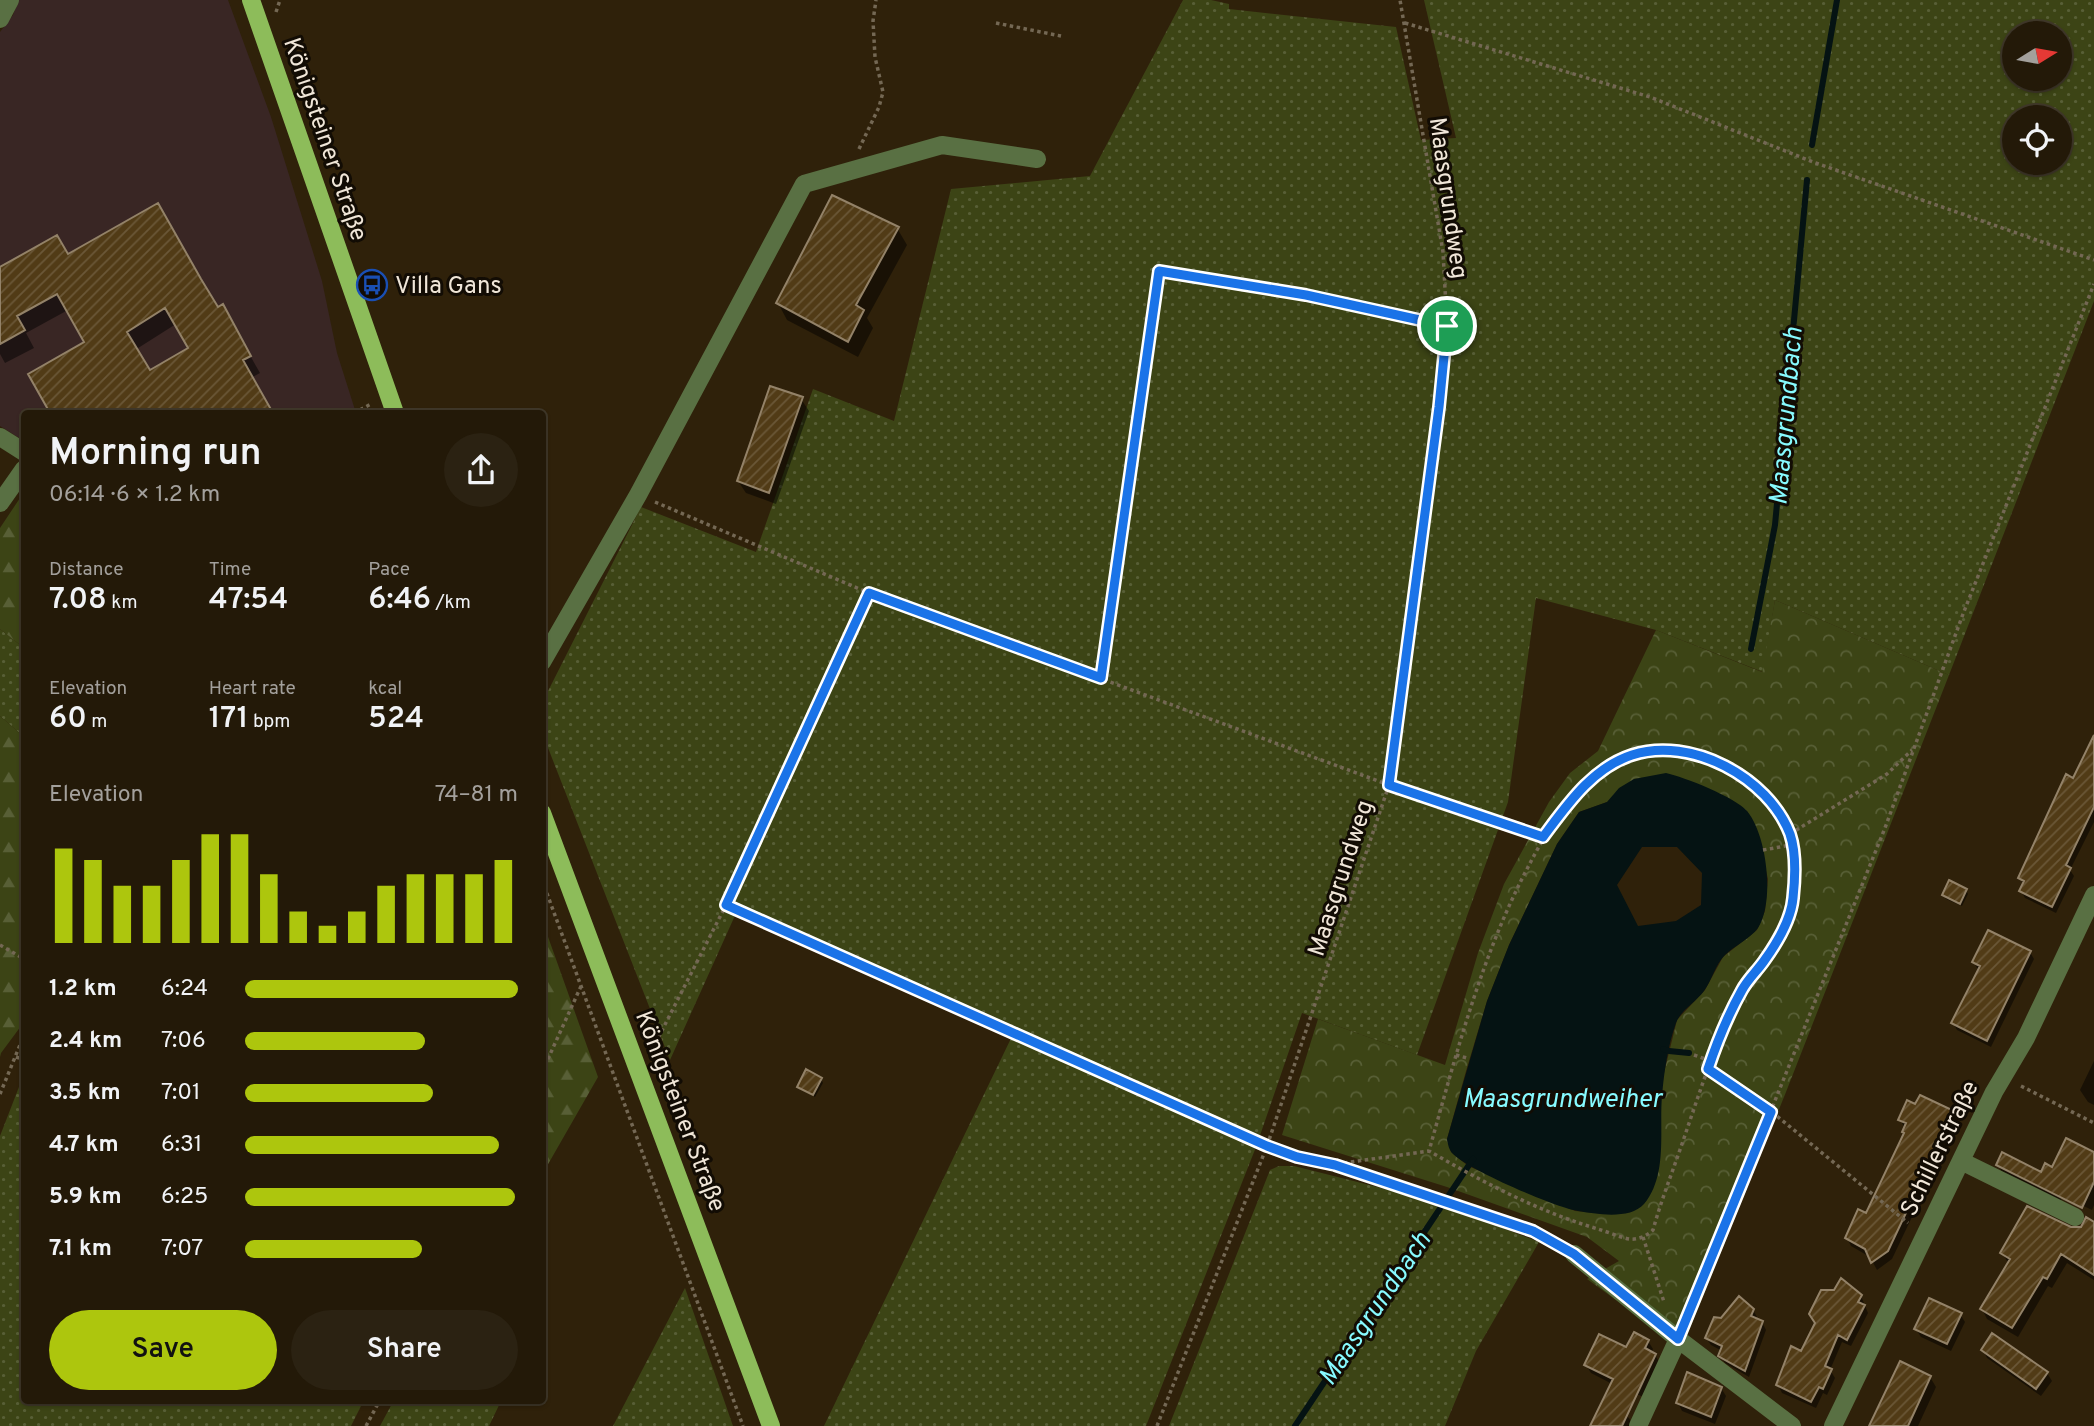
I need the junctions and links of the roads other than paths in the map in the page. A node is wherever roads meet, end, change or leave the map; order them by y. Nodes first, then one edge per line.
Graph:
1 (251, 0) edge
2 (1037, 159) dead end
3 (394, 410) edge
4 (0, 437) edge
5 (21, 450) edge
6 (21, 473) edge
7 (0, 503) edge
8 (546, 655) edge
9 (546, 823) edge
10 (2094, 895) edge
11 (1961, 1161) junction
12 (2075, 1217) dead end
13 (1574, 1254) road end
14 (1678, 1339) junction
15 (771, 1426) edge
16 (1638, 1426) edge
17 (1792, 1426) edge
18 (1833, 1426) edge

1 - 3 main road, Königsteiner Straße
2 - 8 street
4 - 5 street
6 - 7 street
9 - 15 main road, Königsteiner Straße
10 - 11 street, Schillerstraße
11 - 12 street
11 - 18 street, Schillerstraße
13 - 14 street
14 - 16 street
14 - 17 street

